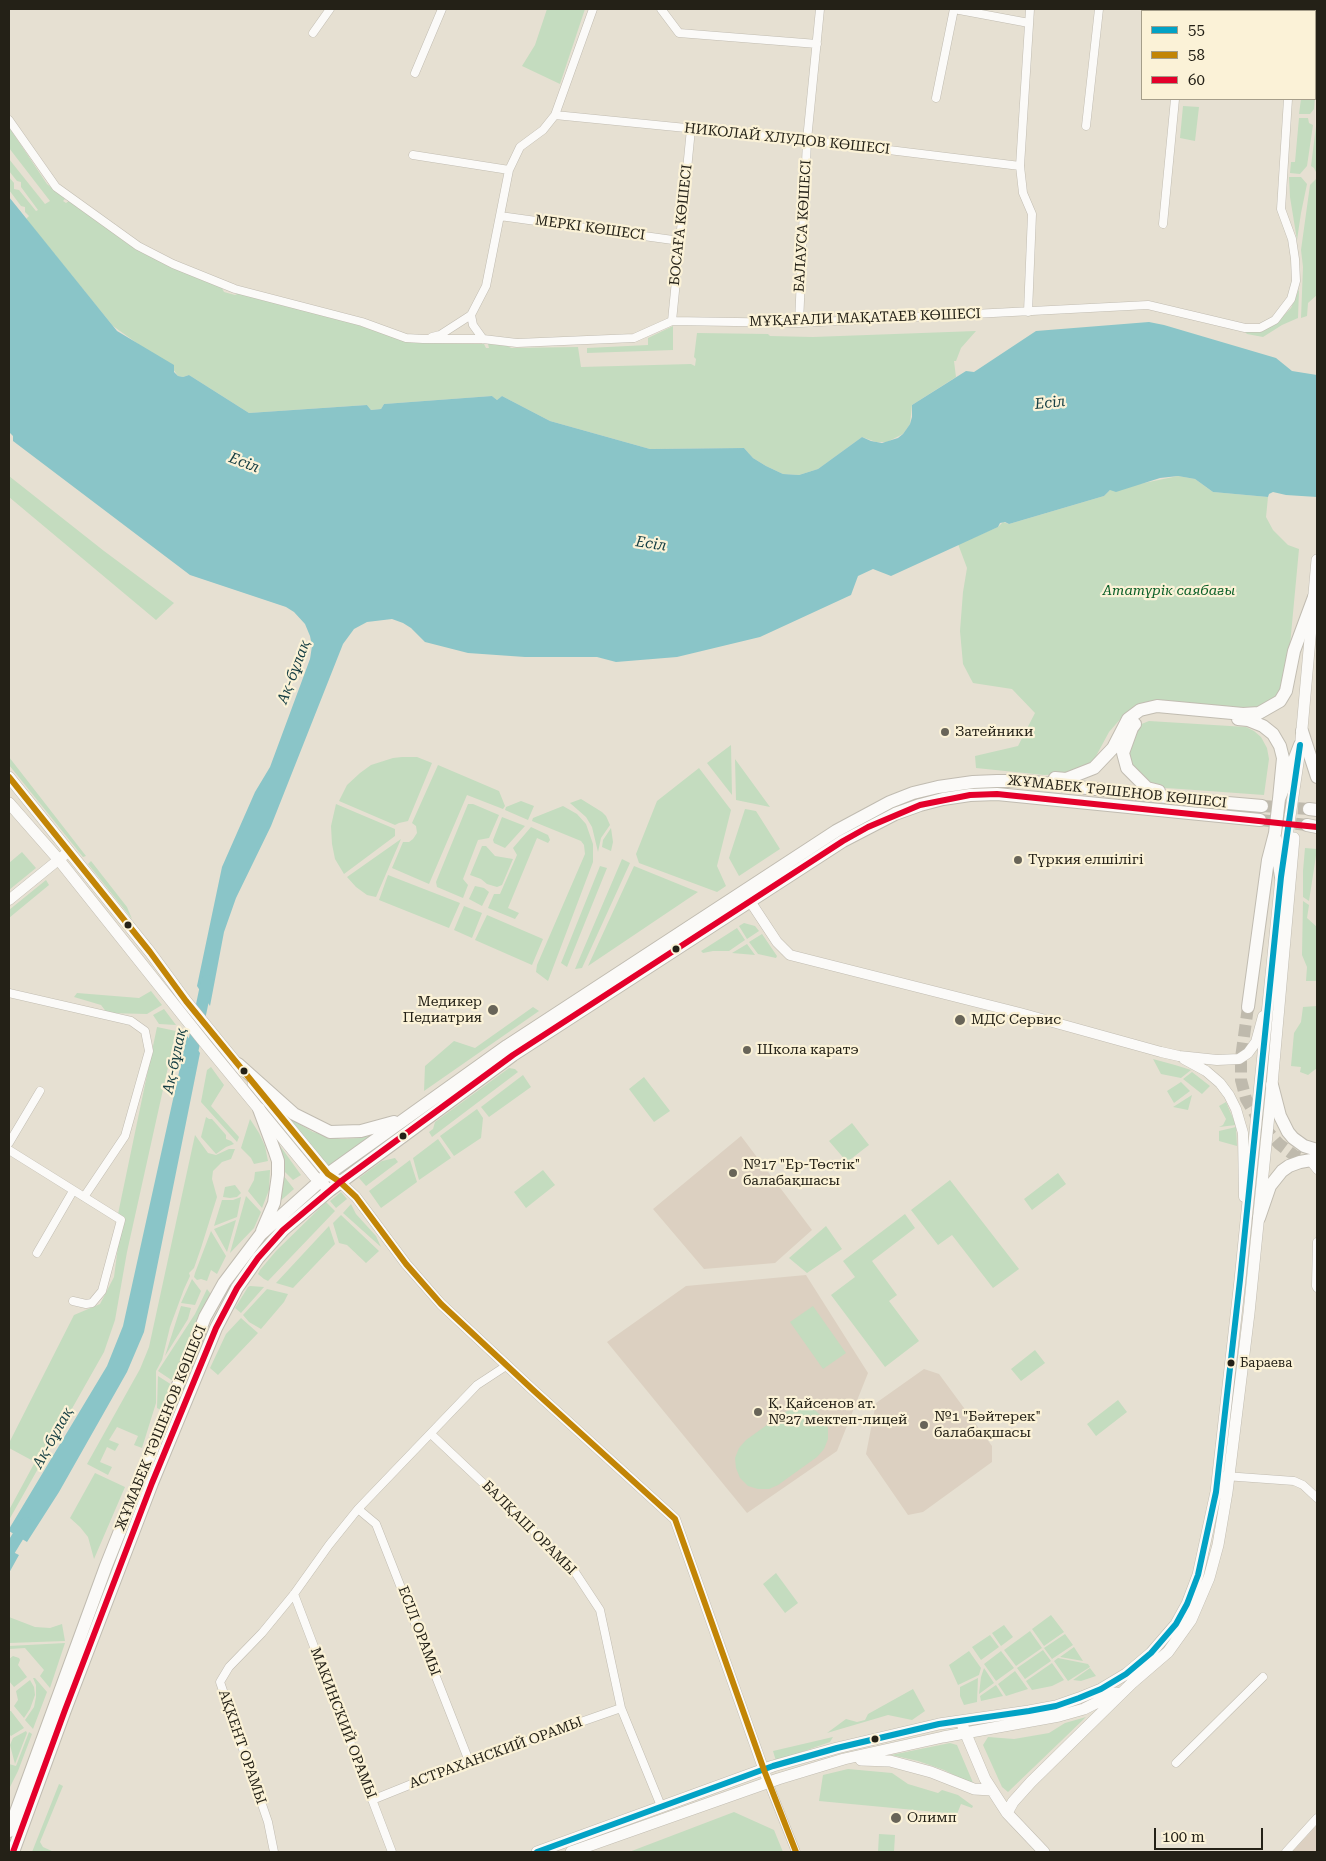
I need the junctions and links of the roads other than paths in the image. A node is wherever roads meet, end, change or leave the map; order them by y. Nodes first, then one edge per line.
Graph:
1 (330, 9) edge
2 (442, 9) edge
3 (593, 9) edge
4 (660, 9) edge
5 (820, 9) edge
6 (954, 9) edge
7 (1030, 9) edge
8 (1099, 9) edge
9 (1029, 22) junction
10 (313, 33) dead end
11 (817, 44) junction
12 (415, 73) dead end
13 (936, 98) dead end
14 (1175, 100) edge
15 (1288, 100) edge
16 (555, 115) junction
17 (9, 120) edge
18 (1086, 126) dead end
19 (691, 129) junction
20 (807, 140) junction
21 (413, 155) dead end
22 (1020, 166) junction
23 (509, 170) junction
24 (500, 216) junction
25 (1163, 224) dead end
26 (680, 241) junction
27 (1028, 312) junction
28 (471, 315) junction
29 (672, 321) junction
30 (798, 323) junction
31 (423, 339) junction
32 (483, 339) junction
33 (1317, 560) edge
34 (1314, 597) junction
35 (1302, 731) junction
36 (1300, 745) junction
37 (9, 777) edge
38 (1317, 777) edge
39 (973, 782) junction
40 (1279, 799) junction
41 (1193, 800) junction
42 (10, 806) edge
43 (1262, 806) tunnel mouth
44 (1260, 820) tunnel mouth
45 (1275, 833) junction
46 (63, 856) junction
47 (1281, 877) junction
48 (748, 897) junction
49 (9, 900) edge
50 (1271, 982) junction
51 (9, 993) edge
52 (182, 1005) junction
53 (1248, 1008) tunnel mouth
54 (1179, 1056) junction
55 (238, 1064) junction
56 (1272, 1085) junction
57 (40, 1091) dead end
58 (259, 1109) junction
59 (410, 1115) junction
60 (9, 1142) edge
61 (9, 1150) edge
62 (1317, 1150) edge
63 (1315, 1163) edge
64 (323, 1178) junction
65 (335, 1186) junction
66 (74, 1192) junction
67 (84, 1197) junction
68 (1259, 1218) junction
69 (1245, 1228) junction
70 (261, 1234) junction
71 (1317, 1242) edge
72 (36, 1253) dead end
73 (1240, 1280) junction
74 (1252, 1282) junction
75 (1317, 1288) edge
76 (73, 1301) dead end
77 (506, 1366) junction
78 (432, 1434) junction
79 (1223, 1475) junction
80 (1317, 1498) edge
81 (358, 1509) junction
82 (294, 1594) junction
83 (1263, 1677) dead end
84 (1129, 1679) junction
85 (621, 1708) junction
86 (960, 1721) junction
87 (966, 1733) junction
88 (844, 1759) junction
89 (469, 1761) junction
90 (1176, 1763) dead end
91 (764, 1770) junction
92 (768, 1782) junction
93 (992, 1790) junction
94 (372, 1800) junction
95 (661, 1806) junction
96 (1007, 1813) junction
97 (1317, 1818) edge
98 (9, 1831) edge
99 (13, 1852) edge
100 (274, 1852) edge
101 (392, 1852) edge
102 (537, 1852) edge
103 (571, 1852) edge
104 (796, 1852) edge
105 (1044, 1852) edge
106 (1286, 1852) edge

1 - 10 street
2 - 12 street
3 - 16 street
4 - 11 street
5 - 11 street, БАЛАУСА КӨШЕСІ
6 - 9 street
6 - 13 street
7 - 9 street
8 - 18 street
9 - 22 street
11 - 20 street, БАЛАУСА КӨШЕСІ
14 - 25 street
15 - 27 street, МҰҚАҒАЛИ МАҚАТАЕВ КӨШЕСІ
16 - 19 street, НИКОЛАЙ ХЛУДОВ КӨШЕСІ
16 - 23 street
17 - 31 street
19 - 20 street, НИКОЛАЙ ХЛУДОВ КӨШЕСІ
19 - 26 street, БОСАҒА КӨШЕСІ
20 - 22 street, НИКОЛАЙ ХЛУДОВ КӨШЕСІ
20 - 30 street, БАЛАУСА КӨШЕСІ
21 - 23 street
22 - 27 street
23 - 24 street
24 - 26 street, МЕРКІ КӨШЕСІ
24 - 28 street
26 - 29 street, БОСАҒА КӨШЕСІ
27 - 30 street, МҰҚАҒАЛИ МАҚАТАЕВ КӨШЕСІ
28 - 31 street
28 - 32 street
29 - 30 street, МҰҚАҒАЛИ МАҚАТАЕВ КӨШЕСІ
29 - 32 street
31 - 32 street
33 - 34 main road
34 - 35 main road
34 - 39 main road
35 - 36 main road
35 - 38 main road
36 - 40 main road
36 - 47 main road
36 - 56 main road
37 - 46 main road
39 - 41 main road, ЖҰМАБЕК ТӘШЕНОВ КӨШЕСІ
39 - 48 main road, ЖҰМАБЕК ТӘШЕНОВ КӨШЕСІ
40 - 41 main road
40 - 45 main road
41 - 43 main road, ЖҰМАБЕК ТӘШЕНОВ КӨШЕСІ
42 - 46 main road
44 - 48 main road, ЖҰМАБЕК ТӘШЕНОВ КӨШЕСІ
45 - 47 main road
45 - 53 main road
46 - 49 street
46 - 52 main road
47 - 50 main road
48 - 54 street
48 - 59 main road, ЖҰМАБЕК ТӘШЕНОВ КӨШЕСІ
48 - 65 main road, ЖҰМАБЕК ТӘШЕНОВ КӨШЕСІ
50 - 54 street
50 - 69 main road
51 - 67 street
52 - 55 main road
52 - 58 main road
54 - 69 street
55 - 59 main road
55 - 64 main road
56 - 62 main road
56 - 68 main road
57 - 60 street
58 - 64 main road
58 - 70 main road
59 - 64 main road, ЖҰМАБЕК ТӘШЕНОВ КӨШЕСІ
61 - 66 street
63 - 68 main road
64 - 65 main road
64 - 70 main road, ЖҰМАБЕК ТӘШЕНОВ КӨШЕСІ
65 - 77 street
65 - 99 main road, ЖҰМАБЕК ТӘШЕНОВ КӨШЕСІ
66 - 67 street
66 - 72 street
67 - 76 street
68 - 74 main road
69 - 73 main road
70 - 98 main road, ЖҰМАБЕК ТӘШЕНОВ КӨШЕСІ
71 - 75 street
73 - 74 main road
73 - 79 main road
74 - 79 main road
77 - 78 street
77 - 91 street
78 - 81 street
78 - 85 street, БАЛҚАШ ОРАМЫ
79 - 80 street
79 - 84 main road
81 - 82 street, АҚКЕНТ ОРАМЫ
81 - 89 street, ЕСІЛ ОРАМЫ
82 - 94 street, МАКИНСКИЙ ОРАМЫ
82 - 100 street, АҚКЕНТ ОРАМЫ
83 - 90 street
84 - 86 main road
84 - 87 main road
84 - 96 main road
85 - 89 street, АСТРАХАНСКИЙ ОРАМЫ
85 - 95 street, БАЛҚАШ ОРАМЫ
86 - 87 main road
86 - 91 main road
87 - 88 main road
87 - 93 main road
88 - 92 main road
88 - 93 main road
89 - 94 street, АСТРАХАНСКИЙ ОРАМЫ
91 - 92 street
91 - 95 main road
92 - 103 main road
92 - 104 street
93 - 96 main road
94 - 101 street, МАКИНСКИЙ ОРАМЫ
95 - 102 main road
96 - 105 main road
97 - 106 street

